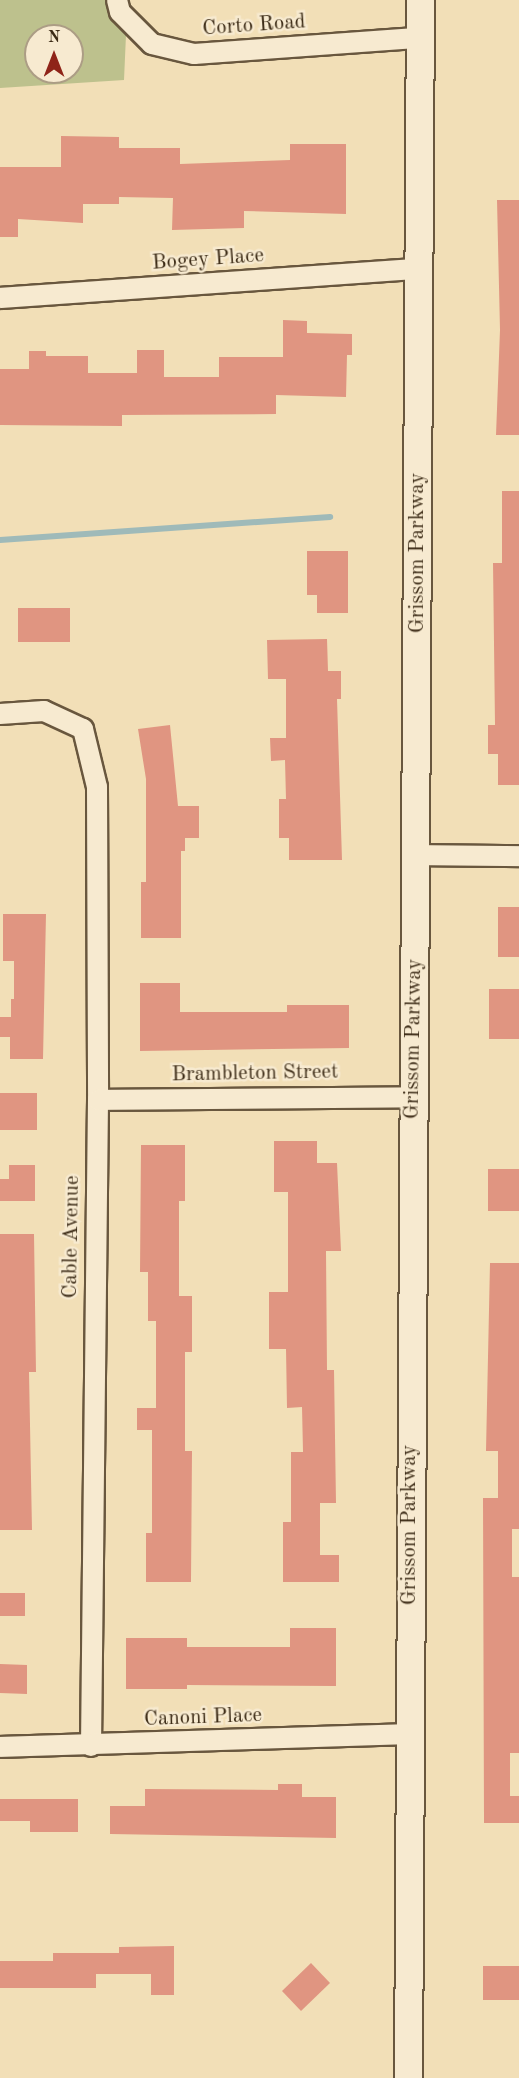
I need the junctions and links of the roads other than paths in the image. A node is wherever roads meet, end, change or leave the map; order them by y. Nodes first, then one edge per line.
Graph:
1 (117, 0) edge
2 (420, 0) edge
3 (419, 38) junction
4 (419, 269) junction
5 (0, 298) edge
6 (0, 714) edge
7 (418, 855) junction
8 (519, 856) edge
9 (413, 1097) junction
10 (98, 1100) junction
11 (409, 1734) junction
12 (91, 1746) junction
13 (0, 1747) edge
14 (408, 2078) edge

1 - 3 street, Corto Road
2 - 3 main road, Grissom Parkway
3 - 4 main road, Grissom Parkway
4 - 5 street, Bogey Place
4 - 7 main road, Grissom Parkway
6 - 10 street, Cable Avenue
7 - 8 street
7 - 9 main road, Grissom Parkway
9 - 10 street, Brambleton Street
9 - 11 main road, Grissom Parkway
10 - 12 street, Cable Avenue
11 - 12 street, Canoni Place
11 - 14 main road, Grissom Parkway
12 - 13 street, Canoni Place

